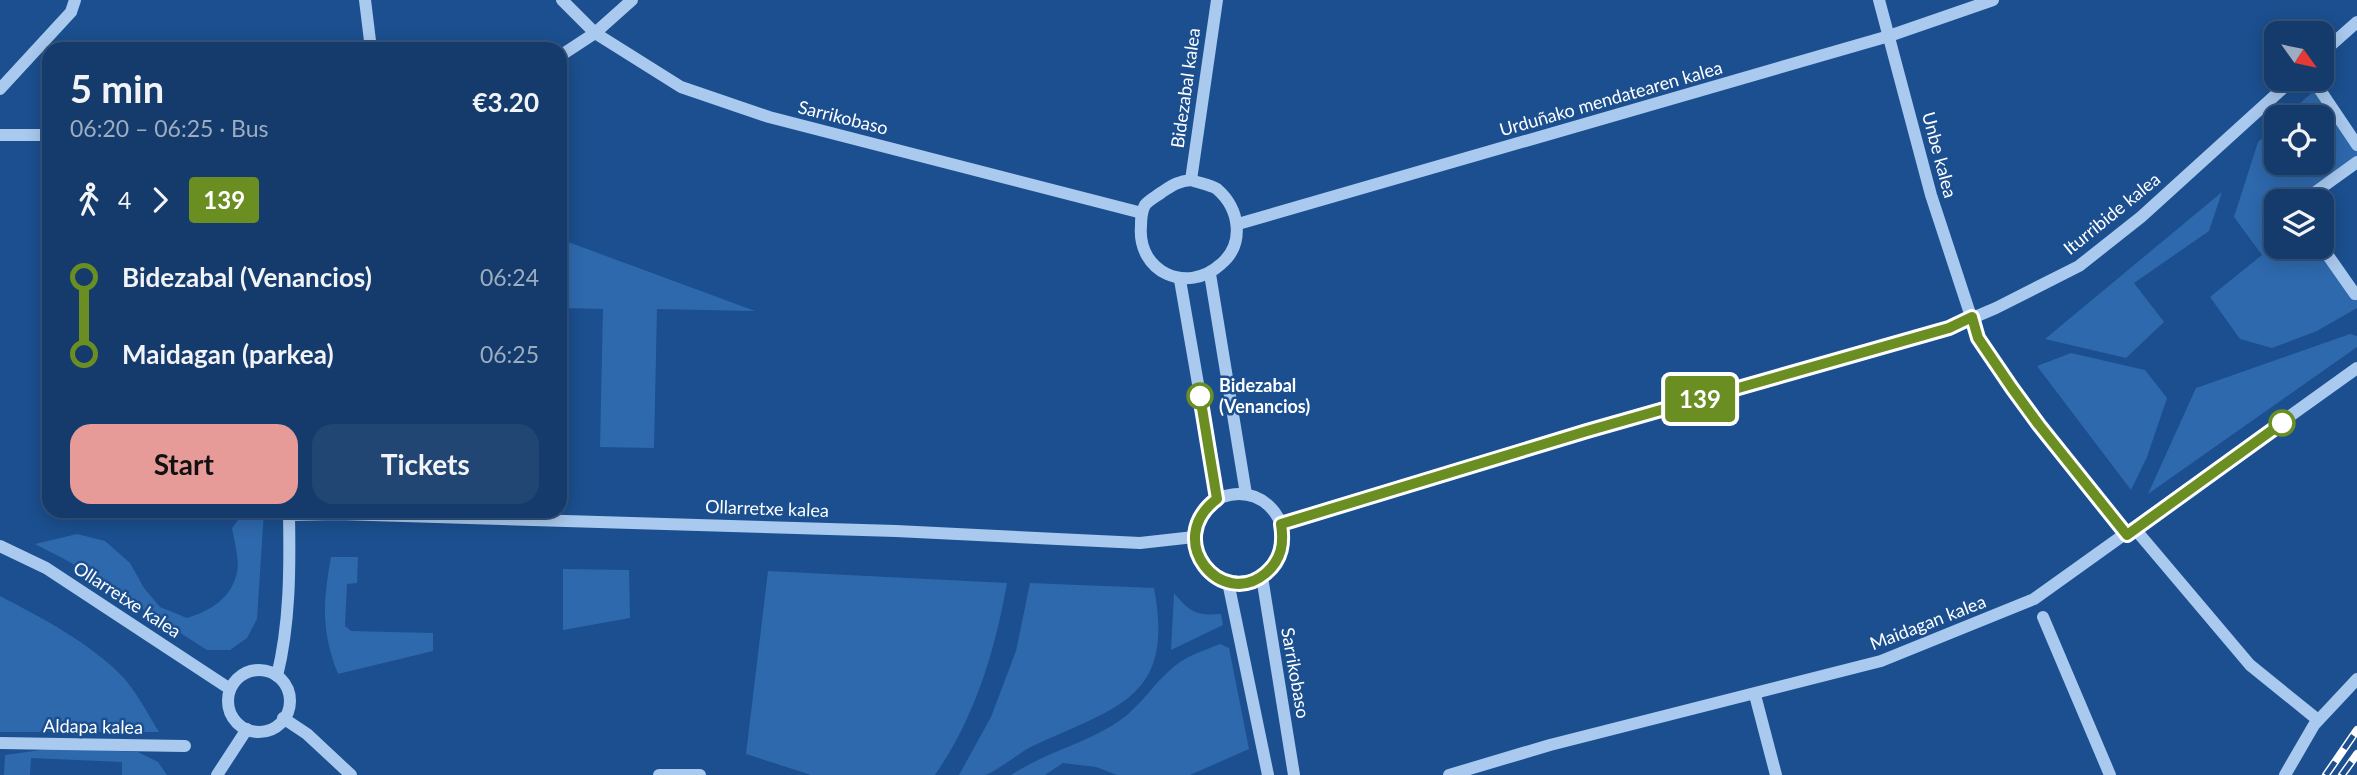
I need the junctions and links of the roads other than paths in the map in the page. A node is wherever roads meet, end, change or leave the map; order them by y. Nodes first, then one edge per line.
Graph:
1 (75, 0) edge
2 (365, 0) edge
3 (562, 0) edge
4 (632, 0) edge
5 (1217, 0) edge
6 (1879, 0) edge
7 (1993, 0) edge
8 (2357, 22) edge
9 (595, 33) junction
10 (1889, 36) junction
11 (43, 42) edge
12 (370, 42) edge
13 (2334, 42) edge
14 (42, 43) edge
15 (567, 51) edge
16 (0, 89) edge
17 (2280, 91) edge
18 (2321, 91) edge
19 (0, 135) edge
20 (42, 135) edge
21 (2357, 145) edge
22 (2357, 162) edge
23 (1191, 180) junction
24 (2320, 189) edge
25 (1142, 213) junction
26 (1238, 224) junction
27 (2330, 259) edge
28 (1210, 274) junction
29 (1180, 280) junction
30 (2355, 294) edge
31 (1972, 317) junction
32 (2357, 368) edge
33 (1246, 494) junction
34 (1217, 499) junction
35 (289, 518) edge
36 (474, 518) edge
37 (1281, 524) junction
38 (2131, 532) junction
39 (1194, 537) junction
40 (0, 546) edge
41 (1262, 577) junction
42 (1228, 582) junction
43 (2043, 617) dead end
44 (277, 676) junction
45 (2357, 679) edge
46 (230, 689) junction
47 (1755, 695) junction
48 (284, 718) junction
49 (2319, 720) junction
50 (247, 729) junction
51 (0, 743) edge
52 (185, 746) dead end
53 (217, 775) edge
54 (351, 775) edge
55 (659, 775) edge
56 (700, 775) edge
57 (1268, 775) edge
58 (1294, 775) edge
59 (1448, 775) edge
60 (1776, 775) edge
61 (2110, 775) edge
62 (2285, 775) edge

1 - 11 street
2 - 12 street
3 - 9 street, Sarrikobaso
4 - 9 street
5 - 23 street, Bidezabal kalea
6 - 10 street, Unbe kalea
7 - 10 street, Urduñako mendatearen kalea
8 - 13 street
9 - 15 street
9 - 25 street, Sarrikobaso
10 - 26 street, Urduñako mendatearen kalea
10 - 31 street, Unbe kalea
14 - 16 street
17 - 31 street, Iturribide kalea
18 - 21 street
19 - 20 street
22 - 24 street
23 - 25 street
23 - 26 street
25 - 29 street
26 - 28 street
27 - 30 street
28 - 29 street
28 - 33 street
29 - 34 street
31 - 37 street, Iturribide kalea
31 - 38 street, Unbe kalea
32 - 38 street, Maidagan kalea
33 - 34 street
33 - 37 street
34 - 39 street
35 - 44 street
36 - 39 street, Ollarretxe kalea
37 - 41 street
38 - 47 street, Maidagan kalea
38 - 49 street, Unbe kalea
39 - 42 street
40 - 46 street, Ollarretxe kalea
41 - 42 street
41 - 58 street, Sarrikobaso
42 - 57 street
43 - 61 street
44 - 46 street
44 - 48 street
45 - 49 street
46 - 50 street
47 - 59 street, Maidagan kalea
47 - 60 street
48 - 50 street
48 - 54 street
49 - 62 street
50 - 53 street
51 - 52 street, Aldapa kalea
55 - 56 street

